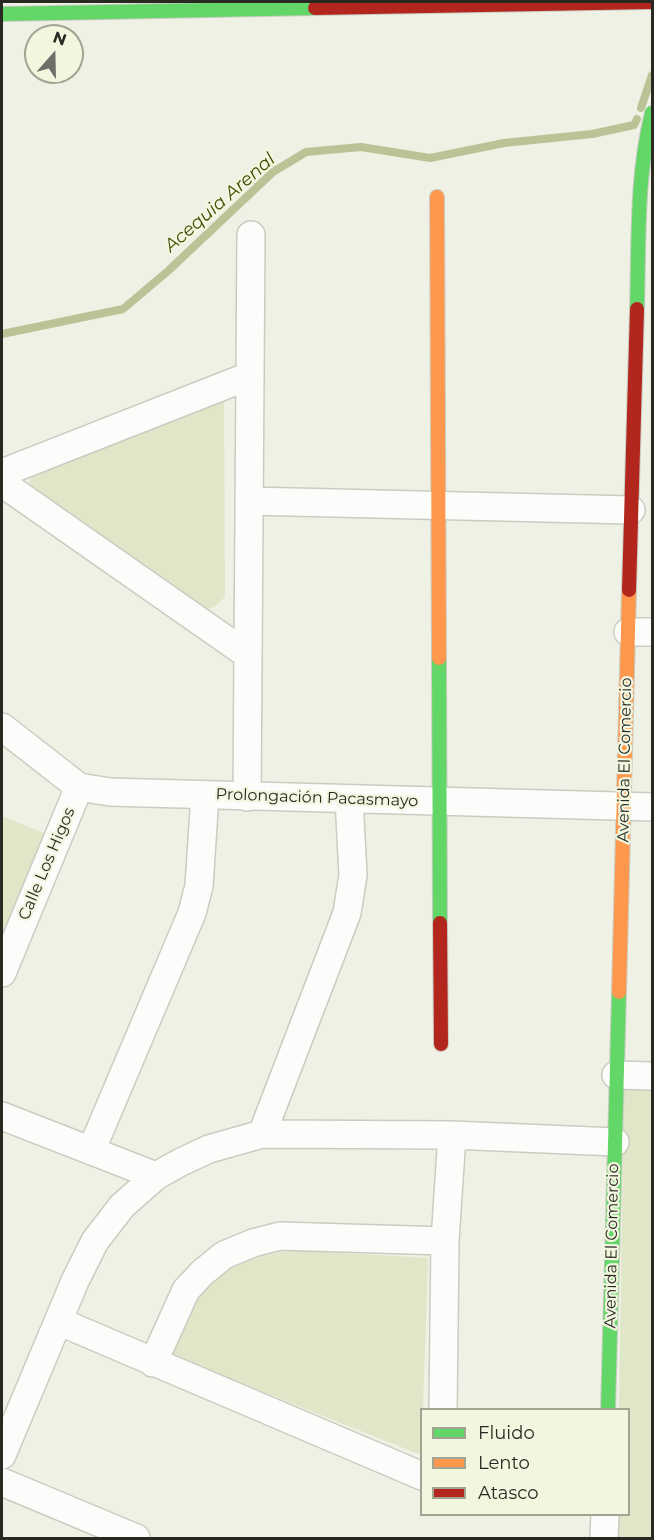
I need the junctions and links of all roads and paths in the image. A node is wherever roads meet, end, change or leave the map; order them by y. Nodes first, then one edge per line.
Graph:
1 (652, 2) edge
2 (209, 6) edge
3 (2, 14) edge
4 (652, 113) edge
5 (646, 189) edge
6 (437, 197) dead end
7 (251, 235) dead end
8 (644, 351) edge
9 (249, 376) junction
10 (2, 473) edge
11 (2, 483) edge
12 (249, 501) junction
13 (438, 505) junction
14 (631, 510) junction
15 (640, 632) edge
16 (248, 655) junction
17 (2, 727) edge
18 (79, 787) junction
19 (205, 795) junction
20 (247, 797) junction
21 (349, 799) junction
22 (439, 801) junction
23 (624, 807) junction
24 (652, 807) edge
25 (2, 974) edge
26 (441, 1044) dead end
27 (616, 1076) junction
28 (652, 1076) edge
29 (2, 1116) edge
30 (262, 1134) junction
31 (452, 1135) junction
32 (615, 1142) junction
33 (91, 1151) junction
34 (156, 1176) junction
35 (445, 1241) junction
36 (58, 1320) junction
37 (153, 1363) junction
38 (443, 1408) edge
39 (608, 1408) edge
40 (2, 1455) edge
41 (420, 1475) edge
42 (2, 1482) edge
43 (605, 1516) edge
44 (135, 1539) edge
45 (604, 1539) edge

1 - 2 street
2 - 3 street
4 - 5 street, Avenida El Comercio
5 - 8 street, Avenida El Comercio
6 - 13 street
7 - 9 street
8 - 14 street, Avenida El Comercio
9 - 10 street
9 - 12 street
11 - 16 street
12 - 13 street
12 - 16 street
13 - 14 street
13 - 22 street
14 - 15 street, Avenida El Comercio
15 - 23 street, Avenida El Comercio
16 - 20 street
17 - 18 street, Prolongación Pacasmayo
18 - 19 street, Prolongación Pacasmayo
18 - 25 street, Calle Los Higos
19 - 20 street, Prolongación Pacasmayo
19 - 33 street
20 - 21 street, Prolongación Pacasmayo
21 - 22 street, Prolongación Pacasmayo
21 - 30 street
22 - 23 street, Prolongación Pacasmayo
22 - 26 street
23 - 24 street, Prolongación Pacasmayo
23 - 27 street, Avenida El Comercio
27 - 28 street
27 - 32 street, Avenida El Comercio
29 - 33 street
30 - 31 street
30 - 34 street
31 - 32 street
31 - 35 street
32 - 39 street, Avenida El Comercio
33 - 34 street
34 - 36 street
35 - 37 street
35 - 38 street
36 - 37 street
36 - 40 street
37 - 41 street
42 - 44 street
43 - 45 street

